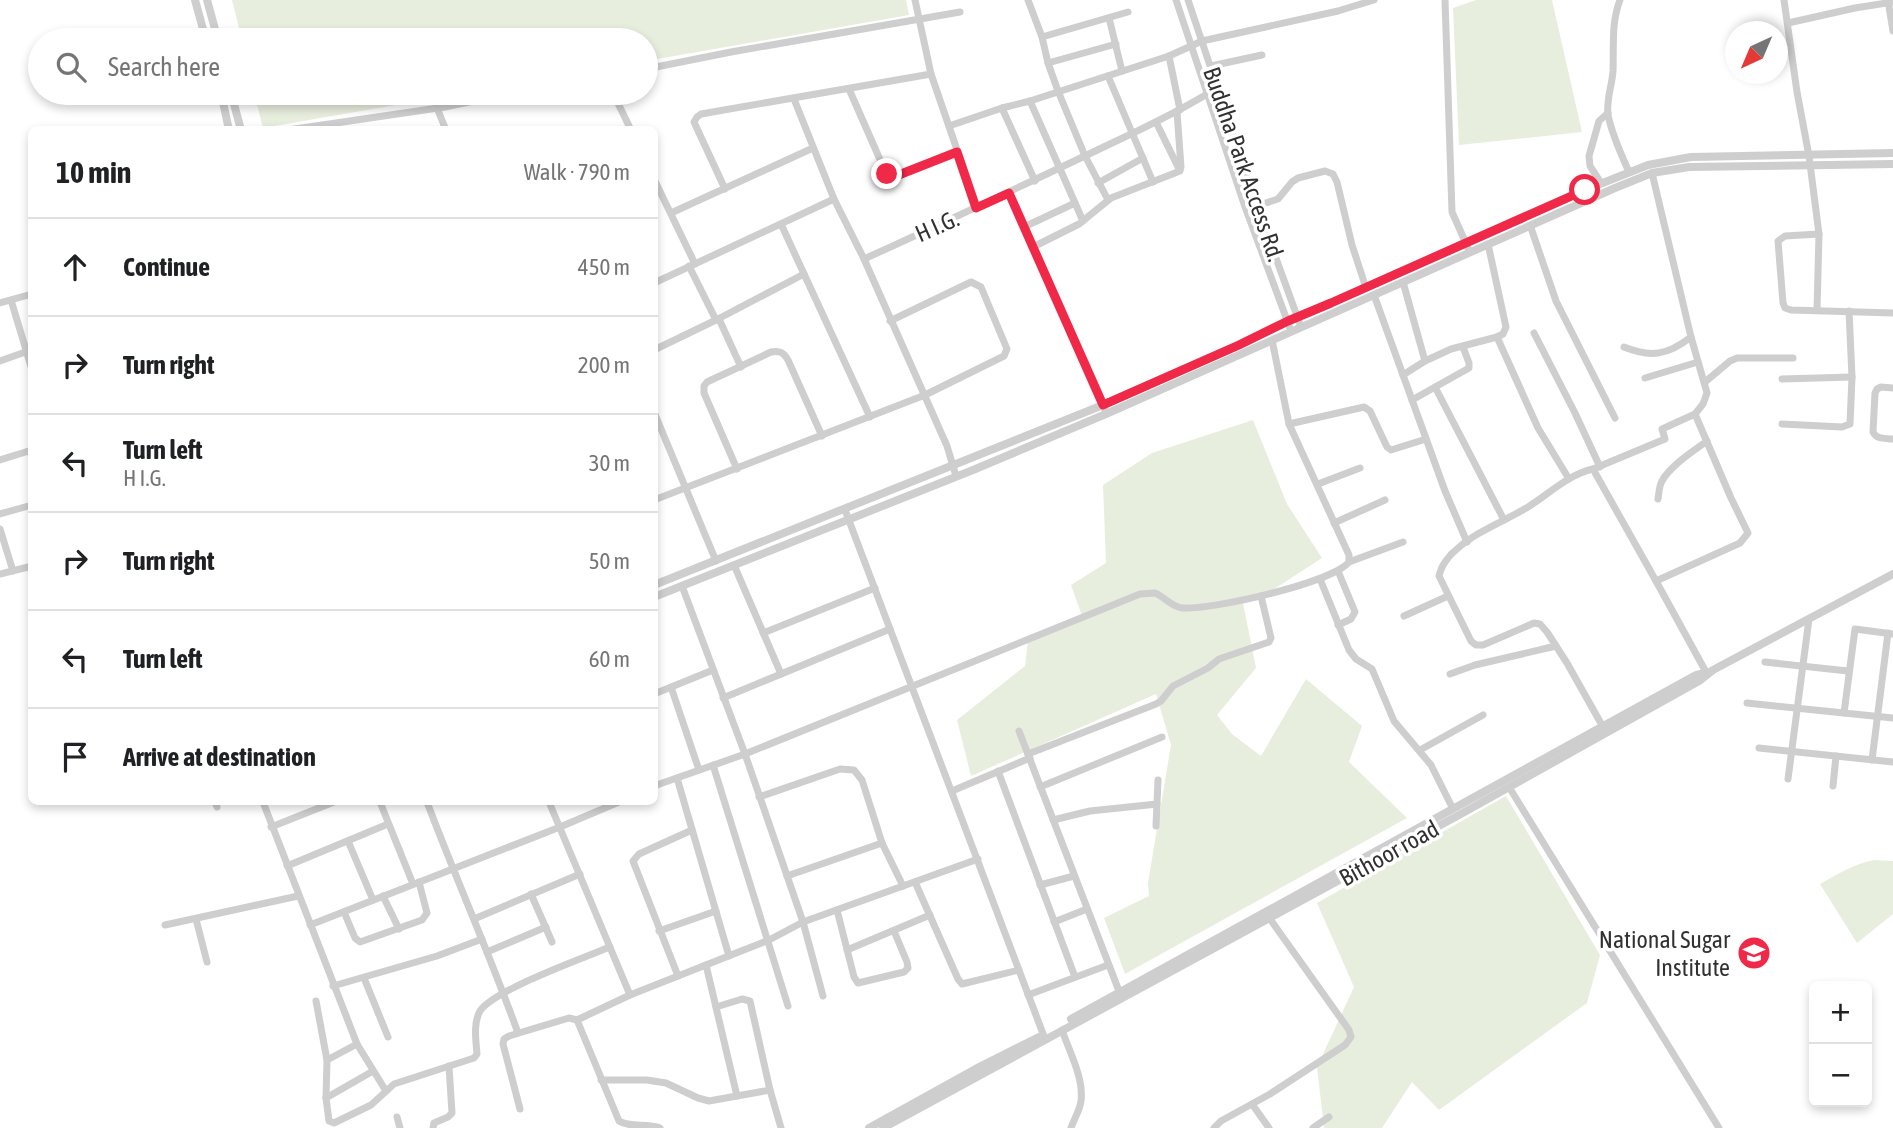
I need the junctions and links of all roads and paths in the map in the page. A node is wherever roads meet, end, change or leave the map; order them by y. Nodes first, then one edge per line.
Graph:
1 (195, 0) edge
2 (207, 0) edge
3 (915, 0) edge
4 (1028, 0) edge
5 (1176, 0) edge
6 (1188, 0) edge
7 (1374, 0) edge
8 (1445, 0) edge
9 (1620, 0) edge
10 (1784, 0) edge
11 (1890, 2) edge
12 (960, 12) dead end
13 (1128, 12) dead end
14 (1110, 18) junction
15 (919, 20) junction
16 (1788, 21) edge
17 (1788, 23) joint
18 (203, 28) edge
19 (215, 28) edge
20 (1893, 31) edge
21 (1042, 37) junction
22 (1202, 41) junction
23 (1116, 44) junction
24 (1192, 46) junction
25 (1262, 55) dead end
26 (1169, 56) junction
27 (1048, 63) junction
28 (1211, 66) junction
29 (658, 67) edge
30 (1122, 71) junction
31 (931, 74) junction
32 (1108, 76) junction
33 (849, 89) junction
34 (1058, 92) junction
35 (1207, 94) junction
36 (794, 99) junction
37 (1030, 100) junction
38 (224, 105) edge
39 (234, 105) edge
40 (452, 105) edge
41 (618, 105) edge
42 (437, 108) junction
43 (1002, 108) junction
44 (1179, 111) junction
45 (1608, 113) junction
46 (1156, 122) junction
47 (228, 126) edge
48 (239, 126) edge
49 (315, 126) edge
50 (444, 126) edge
51 (628, 126) edge
52 (949, 126) junction
53 (1132, 134) junction
54 (813, 148) junction
55 (957, 152) junction
56 (1893, 153) edge
57 (1085, 156) junction
58 (1143, 159) junction
59 (1810, 160) junction
60 (1893, 164) edge
61 (1060, 169) junction
62 (1180, 171) junction
63 (1629, 172) junction
64 (1651, 173) junction
65 (1035, 181) junction
66 (1153, 182) junction
67 (1098, 183) junction
68 (1601, 183) junction
69 (658, 187) edge
70 (725, 189) junction
71 (1009, 193) junction
72 (834, 199) junction
73 (1108, 200) junction
74 (1075, 203) junction
75 (1257, 206) junction
76 (976, 208) junction
77 (671, 213) junction
78 (1083, 221) junction
79 (781, 224) junction
80 (1530, 225) junction
81 (1024, 227) junction
82 (1819, 234) junction
83 (1466, 243) junction
84 (1488, 244) junction
85 (1033, 247) junction
86 (1470, 252) junction
87 (864, 259) junction
88 (692, 265) junction
89 (804, 274) junction
90 (658, 281) edge
91 (1403, 282) junction
92 (1366, 288) junction
93 (28, 294) edge
94 (1374, 295) junction
95 (11, 300) junction
96 (0, 303) edge
97 (1817, 310) junction
98 (1849, 311) junction
99 (1893, 313) edge
100 (1297, 317) junction
101 (718, 320) junction
102 (890, 321) junction
103 (1288, 321) junction
104 (1301, 327) junction
105 (1292, 331) junction
106 (1534, 333) dead end
107 (1497, 337) junction
108 (1691, 337) junction
109 (1272, 340) junction
110 (1463, 347) junction
111 (1624, 347) dead end
112 (28, 348) edge
113 (658, 348) edge
114 (28, 351) edge
115 (1793, 358) dead end
116 (0, 361) edge
117 (1425, 361) junction
118 (1698, 362) junction
119 (741, 366) junction
120 (1403, 375) junction
121 (1645, 377) dead end
122 (1852, 377) junction
123 (1782, 379) dead end
124 (1705, 382) junction
125 (1435, 387) junction
126 (1893, 388) edge
127 (925, 395) junction
128 (1412, 400) junction
129 (1104, 410) junction
130 (1695, 414) junction
131 (870, 418) junction
132 (1615, 418) dead end
133 (658, 422) edge
134 (1289, 424) junction
135 (1783, 425) dead end
136 (822, 436) junction
137 (1426, 439) junction
138 (1893, 439) edge
139 (1707, 441) junction
140 (28, 451) edge
141 (0, 460) edge
142 (954, 465) junction
143 (1360, 468) dead end
144 (1597, 468) junction
145 (737, 469) junction
146 (956, 476) junction
147 (1569, 479) junction
148 (1318, 484) junction
149 (686, 488) junction
150 (658, 498) edge
151 (1658, 499) dead end
152 (1385, 500) dead end
153 (28, 506) edge
154 (845, 510) junction
155 (0, 514) edge
156 (848, 519) junction
157 (1504, 520) junction
158 (1334, 523) junction
159 (0, 528) edge
160 (1403, 542) dead end
161 (1467, 542) junction
162 (716, 561) junction
163 (1349, 562) junction
164 (734, 565) junction
165 (28, 567) edge
166 (13, 571) junction
167 (1338, 571) junction
168 (0, 574) edge
169 (1893, 574) edge
170 (1320, 579) junction
171 (1656, 581) junction
172 (658, 583) edge
173 (682, 586) junction
174 (875, 588) junction
175 (658, 595) edge
176 (1261, 596) junction
177 (1448, 596) junction
178 (1404, 616) dead end
179 (1809, 620) junction
180 (1338, 625) junction
181 (890, 629) junction
182 (763, 633) junction
183 (1891, 634) edge
184 (1556, 646) junction
185 (1765, 662) dead end
186 (1804, 666) junction
187 (713, 670) junction
188 (1710, 671) junction
189 (1849, 671) junction
190 (781, 674) junction
191 (1450, 674) dead end
192 (912, 686) junction
193 (671, 687) junction
194 (658, 692) edge
195 (723, 698) junction
196 (1747, 703) dead end
197 (1798, 709) junction
198 (1844, 713) junction
199 (1483, 715) dead end
200 (1876, 716) junction
201 (1893, 718) edge
202 (1603, 727) junction
203 (1019, 731) dead end
204 (1162, 737) dead end
205 (1759, 748) dead end
206 (1420, 750) junction
207 (1792, 752) junction
208 (745, 754) junction
209 (1029, 756) junction
210 (1836, 756) junction
211 (1872, 760) junction
212 (1893, 762) edge
213 (713, 765) junction
214 (699, 770) junction
215 (998, 771) junction
216 (677, 778) junction
217 (1788, 779) dead end
218 (1158, 780) dead end
219 (658, 785) edge
220 (1833, 786) dead end
221 (1041, 787) junction
222 (1509, 787) junction
223 (952, 791) junction
224 (760, 797) junction
225 (1157, 804) junction
226 (264, 805) edge
227 (326, 805) edge
228 (381, 805) edge
229 (427, 805) edge
230 (550, 805) edge
231 (601, 805) edge
232 (1453, 809) junction
233 (1053, 820) junction
234 (388, 824) junction
235 (1156, 826) dead end
236 (271, 827) junction
237 (560, 827) junction
238 (692, 830) junction
239 (348, 841) junction
240 (882, 843) junction
241 (978, 859) junction
242 (287, 866) junction
243 (452, 869) junction
244 (580, 874) junction
245 (787, 876) junction
246 (1074, 876) junction
247 (915, 882) junction
248 (416, 883) junction
249 (903, 886) junction
250 (1040, 886) junction
251 (531, 894) junction
252 (298, 896) junction
253 (383, 896) junction
254 (373, 900) junction
255 (1087, 909) junction
256 (716, 911) junction
257 (837, 911) junction
258 (344, 912) junction
259 (930, 915) junction
260 (196, 919) junction
261 (474, 919) junction
262 (1270, 919) junction
263 (803, 922) junction
264 (1054, 922) junction
265 (165, 925) dead end
266 (310, 925) junction
267 (546, 927) junction
268 (399, 929) junction
269 (659, 931) junction
270 (894, 931) junction
271 (482, 939) junction
272 (769, 940) junction
273 (552, 942) dead end
274 (610, 947) junction
275 (847, 950) junction
276 (487, 952) junction
277 (729, 956) junction
278 (207, 962) dead end
279 (706, 965) junction
280 (1108, 965) junction
281 (1019, 970) junction
282 (678, 976) junction
283 (1075, 977) junction
284 (364, 978) junction
285 (333, 986) junction
286 (1119, 991) junction
287 (504, 992) junction
288 (630, 995) junction
289 (1028, 995) junction
290 (823, 996) dead end
291 (316, 1001) dead end
292 (788, 1006) dead end
293 (716, 1007) junction
294 (577, 1020) junction
295 (1062, 1030) junction
296 (519, 1033) junction
297 (388, 1037) dead end
298 (1044, 1037) junction
299 (356, 1044) junction
300 (327, 1060) junction
301 (449, 1066) junction
302 (373, 1071) junction
303 (601, 1080) junction
304 (770, 1090) junction
305 (386, 1091) junction
306 (737, 1096) junction
307 (326, 1098) junction
308 (1252, 1104) junction
309 (520, 1109) dead end
310 (397, 1117) dead end
311 (1328, 1117) dead end
312 (620, 1126) edge
313 (400, 1128) edge
314 (433, 1128) edge
315 (660, 1128) edge
316 (781, 1128) edge
317 (869, 1128) edge
318 (883, 1128) edge
319 (1071, 1128) edge
320 (1214, 1128) edge
321 (1269, 1128) edge
322 (1313, 1128) edge
323 (1719, 1128) edge

1 - 18 street
2 - 19 street
3 - 15 street
4 - 21 street
5 - 24 street, Buddha Park Access Rd.
6 - 22 street, Buddha Park Access Rd.
7 - 22 street
8 - 83 street
9 - 45 street
10 - 16 street
11 - 17 street
11 - 20 street
12 - 15 street
13 - 14 street
14 - 21 street
14 - 23 street
15 - 29 street
15 - 31 street
17 - 59 street
21 - 27 street
22 - 24 street
22 - 28 street, Buddha Park Access Rd.
23 - 27 street
23 - 30 street
24 - 26 street
24 - 35 street, Buddha Park Access Rd.
25 - 28 street
26 - 30 street
26 - 44 street
27 - 34 street
28 - 75 street, Buddha Park Access Rd.
30 - 32 street
31 - 33 street
31 - 52 street
32 - 34 street
32 - 53 street
33 - 36 street
33 - 55 street
34 - 37 street
34 - 57 street
35 - 44 street, H I.G.
35 - 103 street, Buddha Park Access Rd.
36 - 54 street
36 - 70 street
37 - 43 street
37 - 61 street
38 - 47 street
39 - 48 street
40 - 42 street
41 - 51 street
42 - 49 street
42 - 50 street
43 - 52 street
43 - 65 street
44 - 46 street, H I.G.
44 - 62 street
45 - 63 street
45 - 68 street
46 - 53 street, H I.G.
46 - 62 street
52 - 55 street
53 - 57 street, H I.G.
53 - 58 street
54 - 70 street
54 - 72 street
55 - 76 street
56 - 59 street
57 - 61 street, H I.G.
57 - 67 street
58 - 66 street
58 - 67 street
59 - 60 street
59 - 63 street
59 - 64 street
59 - 82 street
61 - 65 street, H I.G.
61 - 74 street
62 - 66 street
63 - 68 street
64 - 80 street
64 - 108 street
65 - 71 street, H I.G.
66 - 73 street
67 - 73 street
68 - 83 street
69 - 77 street
70 - 77 street
71 - 76 street, H I.G.
71 - 81 street
72 - 79 street
72 - 87 street
73 - 78 street
74 - 78 street
74 - 81 street
75 - 92 street
75 - 100 street, Buddha Park Access Rd.
76 - 87 street, H I.G.
77 - 88 street
78 - 85 street
79 - 88 street
79 - 89 street
80 - 84 street
80 - 132 street
81 - 85 street
82 - 97 street
82 - 97 street
83 - 86 street
83 - 92 street
84 - 86 street
84 - 107 street
85 - 129 street
86 - 91 street
87 - 102 street
88 - 90 street
88 - 101 street
89 - 101 street
89 - 131 street
91 - 94 street
91 - 117 street
92 - 100 street
93 - 95 street
94 - 104 street
94 - 120 street
95 - 96 street
95 - 112 street
97 - 98 street
98 - 99 street
98 - 122 street
100 - 103 street
100 - 104 street, Buddha Park Access Rd.
101 - 113 street
101 - 119 street
102 - 127 street
102 - 127 street
103 - 105 street, Buddha Park Access Rd.
103 - 129 street
104 - 105 street
105 - 109 street
106 - 144 street
107 - 110 street
107 - 147 street
108 - 111 street
108 - 118 street
109 - 129 street
109 - 134 street
110 - 117 street
110 - 125 street
114 - 116 street
115 - 124 street
117 - 120 street
118 - 121 street
118 - 124 street
119 - 136 street
119 - 145 street
120 - 128 street
122 - 123 street
122 - 135 street
124 - 130 street
125 - 128 street
125 - 157 street
126 - 138 street
127 - 131 street
127 - 142 street
128 - 137 street
129 - 142 street
129 - 146 street
130 - 139 street
130 - 144 street
131 - 136 street
133 - 149 street
134 - 137 street
134 - 148 street
136 - 145 street
137 - 161 street
139 - 151 street
139 - 171 street
140 - 141 street
142 - 146 street
142 - 154 street
143 - 148 street
144 - 147 street
144 - 171 street
145 - 149 street
146 - 156 street
147 - 157 street
148 - 158 street
149 - 150 street
149 - 162 street
152 - 158 street
153 - 155 street
154 - 156 street
154 - 162 street
156 - 164 street
156 - 174 street
157 - 161 street
158 - 163 street
159 - 166 street
160 - 163 street
161 - 177 street
162 - 172 street
163 - 167 street
164 - 173 street
164 - 182 street
165 - 166 street
166 - 168 street
167 - 170 street
167 - 180 street
169 - 179 street, Bithoor road
170 - 176 street
170 - 180 street
171 - 188 street
173 - 175 street
173 - 187 street
174 - 181 street
174 - 182 street
176 - 192 street
176 - 209 street
177 - 178 street
177 - 184 street
179 - 186 street
179 - 188 street, Bithoor road
180 - 206 street
181 - 190 street
181 - 192 street
182 - 190 street
183 - 189 street
183 - 200 street
184 - 191 street
184 - 202 street
185 - 186 street
186 - 189 street
186 - 197 street
187 - 193 street
187 - 195 street
188 - 202 street
188 - 222 street, Bithoor road
189 - 198 street
190 - 195 street
192 - 208 street
192 - 223 street
193 - 194 street
193 - 214 street
195 - 208 street
196 - 197 street
197 - 198 street
197 - 207 street
198 - 200 street
199 - 206 street
200 - 201 street
200 - 211 street
202 - 232 street
203 - 209 street
204 - 221 street
205 - 207 street
206 - 232 street
207 - 210 street
207 - 217 street
208 - 213 street
208 - 224 street
209 - 215 street
209 - 221 street
210 - 211 street
210 - 220 street
211 - 212 street
213 - 214 street
213 - 272 street
214 - 216 street
215 - 223 street
215 - 250 street
216 - 219 street
216 - 238 street
218 - 225 street
221 - 233 street
222 - 262 street, Bithoor road
222 - 323 street
223 - 241 street
224 - 240 street
224 - 245 street
225 - 233 street
225 - 235 street
226 - 236 street
227 - 236 street
228 - 234 street
229 - 243 street
230 - 237 street
231 - 237 street
232 - 286 street
233 - 246 street
234 - 239 street
234 - 248 street
236 - 242 street
237 - 243 street
237 - 244 street
238 - 256 street
238 - 269 street
239 - 242 street
239 - 254 street
240 - 245 street
240 - 249 street
241 - 247 street
241 - 281 street
242 - 252 street
243 - 248 street
243 - 261 street
244 - 251 street
244 - 274 street
245 - 263 street
246 - 250 street
246 - 255 street
247 - 249 street
247 - 259 street
248 - 253 street
248 - 268 street
249 - 257 street
250 - 264 street
251 - 261 street
251 - 267 street
252 - 260 street
252 - 266 street
253 - 254 street
253 - 268 street
254 - 258 street
255 - 264 street
255 - 280 street
256 - 269 street
256 - 277 street
257 - 263 street
257 - 275 street
258 - 266 street
258 - 268 street
259 - 270 street
259 - 281 street
260 - 265 street
260 - 278 street
261 - 271 street
262 - 295 street, Bithoor road
262 - 308 street
263 - 272 street
263 - 290 street
264 - 283 street
266 - 285 street
267 - 273 street
267 - 276 street
269 - 282 street
270 - 275 street
270 - 275 street
271 - 276 street
271 - 284 street
272 - 277 street
272 - 292 street
274 - 287 street
274 - 288 street
276 - 287 street
277 - 279 street
279 - 282 street
279 - 293 street
280 - 283 street
280 - 286 street
281 - 289 street
282 - 288 street
283 - 289 street
284 - 285 street
284 - 297 street
285 - 299 street
286 - 298 street
287 - 296 street
287 - 301 street
288 - 294 street
289 - 298 street
291 - 300 street
293 - 304 street
293 - 306 street
294 - 296 street
294 - 303 street
295 - 298 street, Bithoor road
295 - 319 street
296 - 309 street
298 - 317 street
298 - 318 street, Bithoor road
299 - 300 street
299 - 302 street
300 - 307 street
301 - 305 street
301 - 314 street
302 - 305 street
302 - 307 street
303 - 306 street
303 - 312 street
304 - 306 street
304 - 316 street
305 - 307 street
308 - 320 street
308 - 321 street
310 - 313 street
311 - 322 street
312 - 315 street

